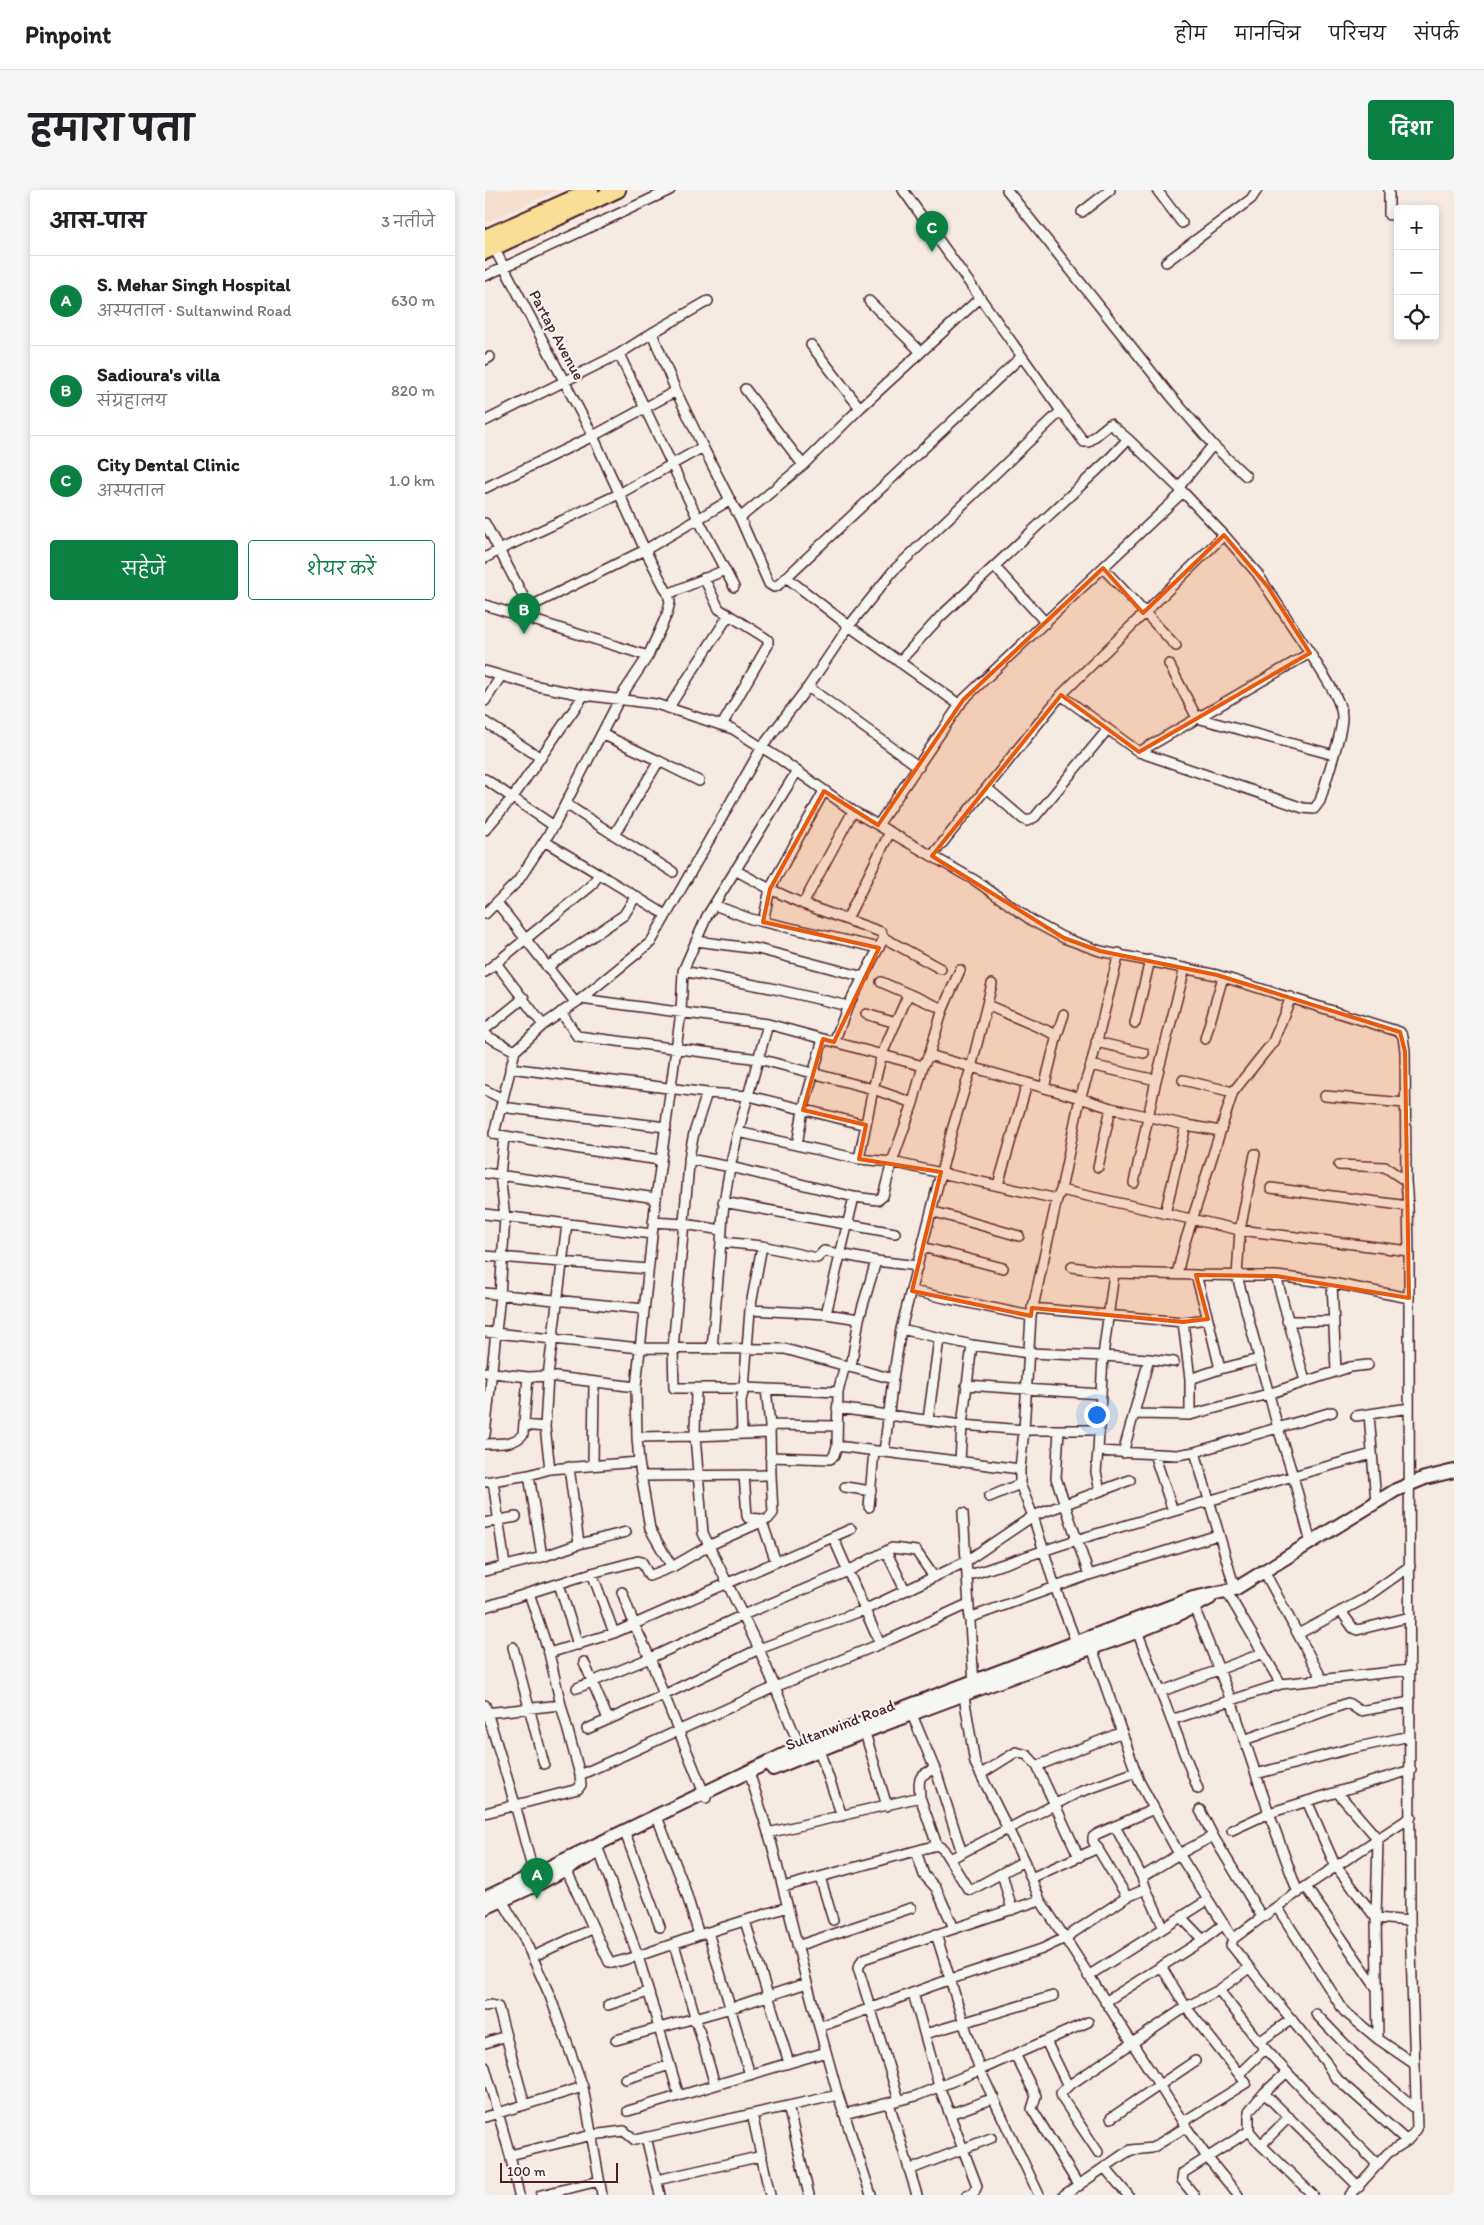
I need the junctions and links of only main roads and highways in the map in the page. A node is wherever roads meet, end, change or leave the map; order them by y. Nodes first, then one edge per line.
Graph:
1 (591, 190) edge
2 (618, 190) edge
3 (488, 246) edge
4 (1454, 1471) edge
5 (1226, 1592) junction
6 (968, 1687) junction
7 (910, 1710) junction
8 (802, 1752) junction
9 (705, 1796) junction
10 (535, 1879) junction
11 (499, 1895) junction
12 (485, 1898) edge
13 (485, 1908) edge

1 - 3 main road
2 - 3 main road
4 - 5 main road, Sultanwind Road
5 - 6 main road, Sultanwind Road
5 - 6 main road
6 - 7 main road, Sultanwind Road
7 - 8 main road
7 - 8 main road, Sultanwind Road
8 - 9 main road
8 - 9 main road, Sultanwind Road
9 - 10 main road
9 - 10 main road, Sultanwind Road
10 - 11 main road, Sultanwind Road
11 - 12 main road
11 - 13 main road, Sultanwind Road

